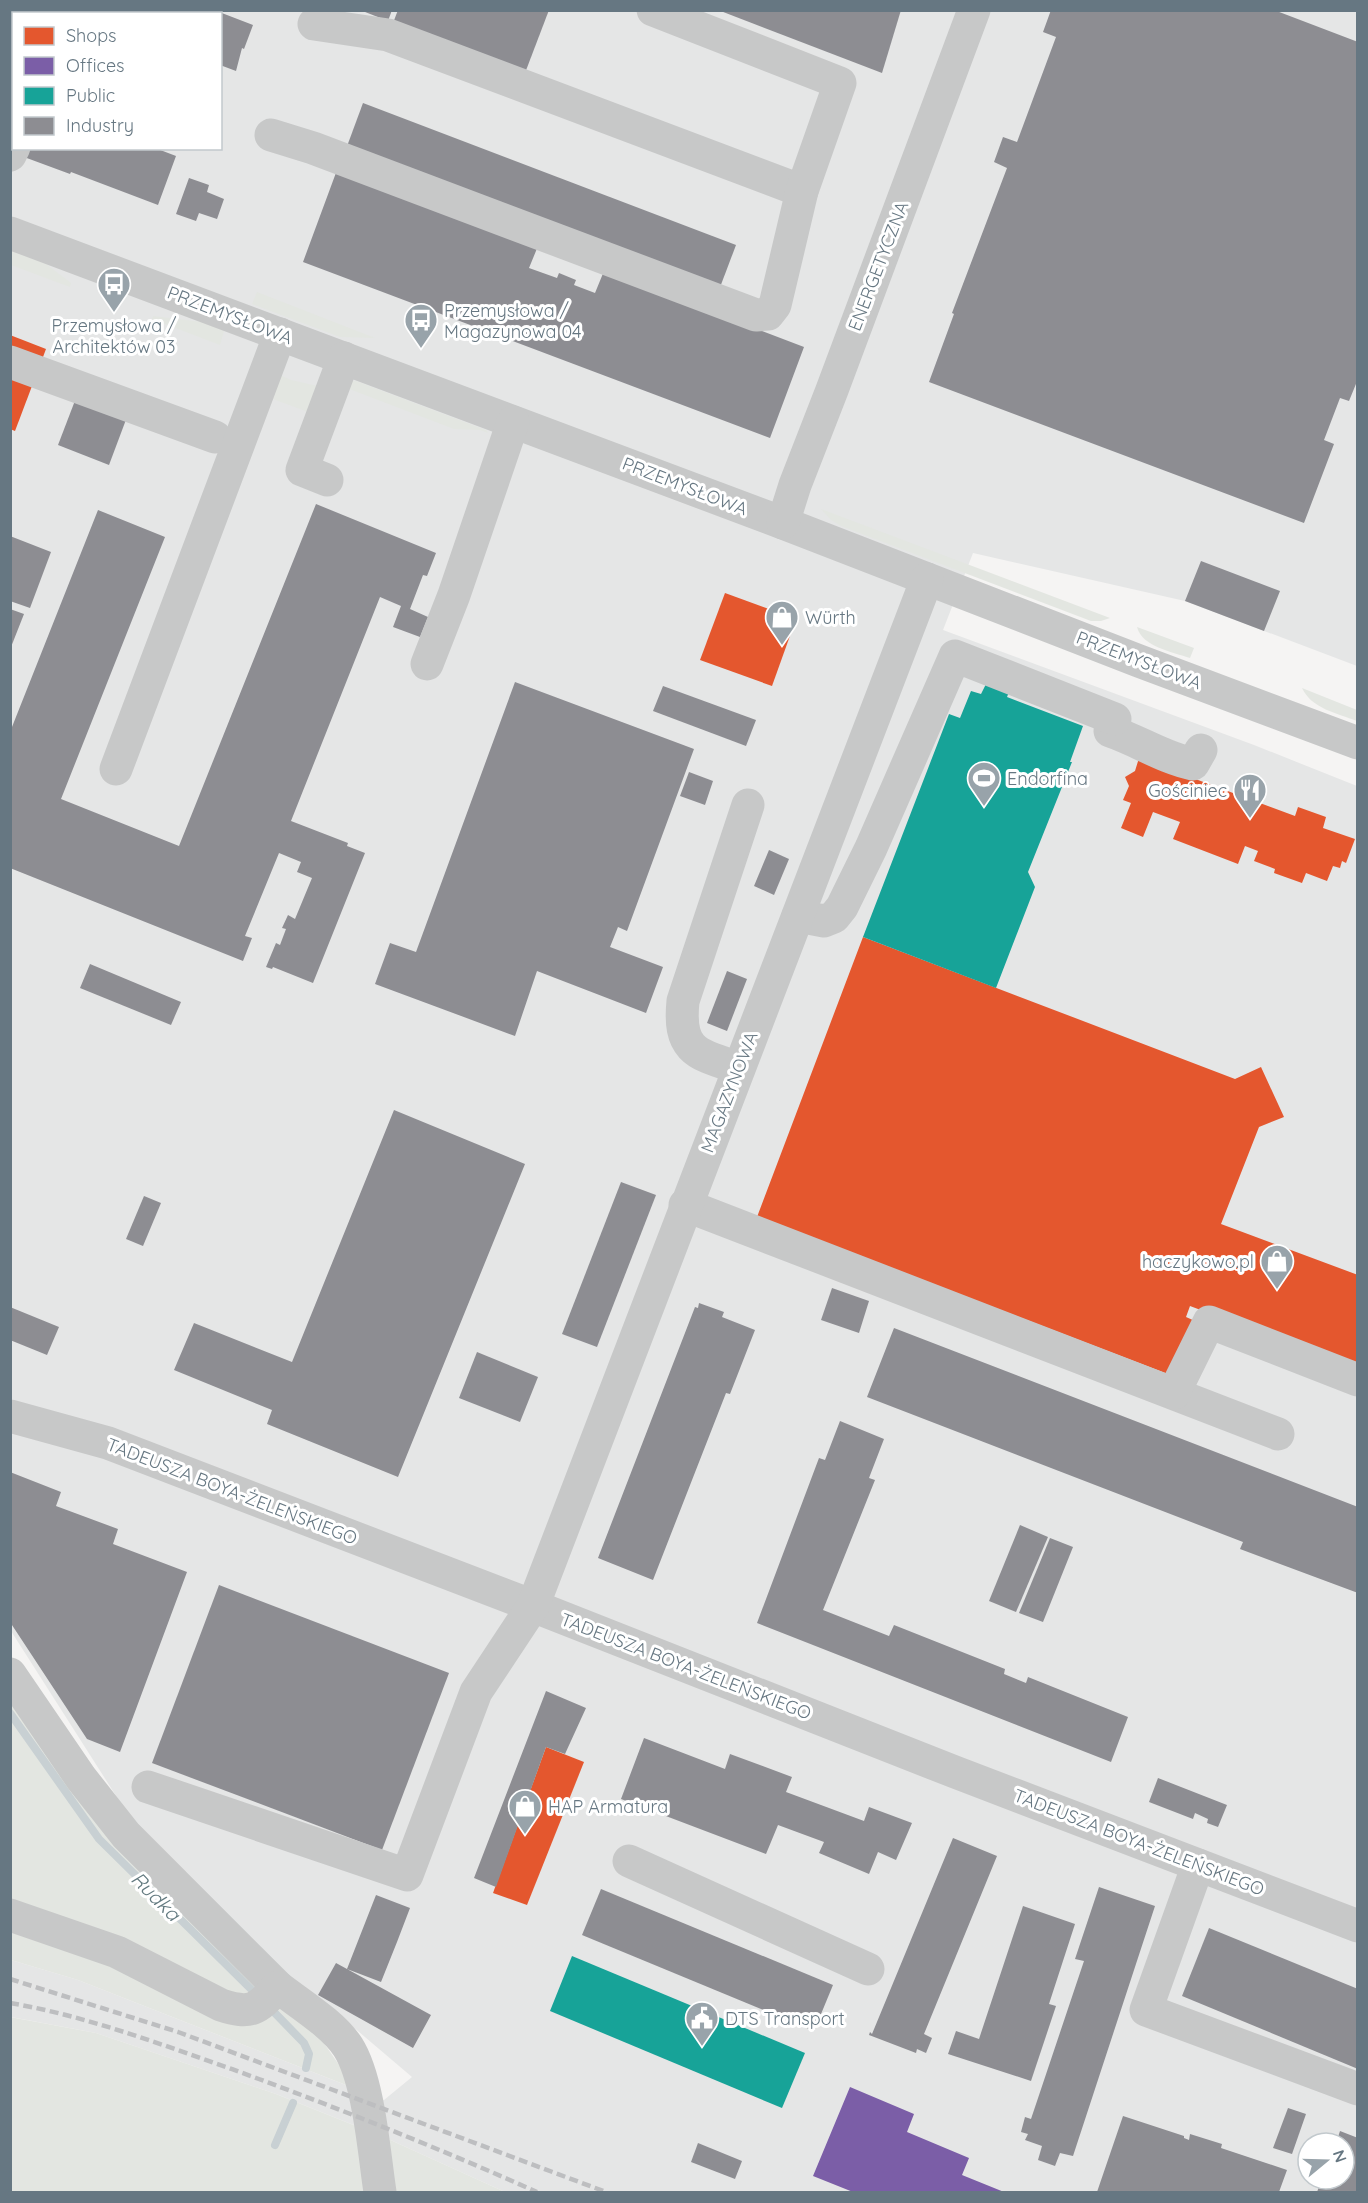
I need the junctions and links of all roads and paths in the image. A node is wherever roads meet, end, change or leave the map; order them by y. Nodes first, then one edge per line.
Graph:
1 (653, 10) edge
2 (974, 10) edge
3 (314, 24) dead end
4 (271, 135) dead end
5 (802, 190) junction
6 (10, 233) edge
7 (280, 334) junction
8 (344, 358) junction
9 (10, 362) edge
10 (513, 422) junction
11 (215, 437) dead end
12 (327, 480) dead end
13 (783, 523) junction
14 (927, 579) junction
15 (427, 664) dead end
16 (1358, 743) edge
17 (1201, 750) dead end
18 (116, 769) dead end
19 (748, 805) dead end
20 (798, 916) junction
21 (739, 1068) junction
22 (686, 1205) junction
23 (1358, 1380) edge
24 (1174, 1393) junction
25 (10, 1416) edge
26 (1278, 1434) dead end
27 (533, 1606) junction
28 (10, 1674) edge
29 (148, 1787) dead end
30 (629, 1861) dead end
31 (1198, 1865) junction
32 (10, 1915) edge
33 (1358, 1926) edge
34 (868, 1969) dead end
35 (269, 1995) junction
36 (1358, 2089) edge
37 (380, 2193) edge

1 - 5 street
2 - 13 street, ENERGETYCZNA
3 - 5 street
4 - 5 street
6 - 7 street, PRZEMYSŁOWA
7 - 8 street, PRZEMYSŁOWA
7 - 18 street
8 - 10 street, PRZEMYSŁOWA
8 - 12 street
9 - 11 street
10 - 13 street, PRZEMYSŁOWA
10 - 15 street
13 - 14 street, PRZEMYSŁOWA
14 - 16 street, PRZEMYSŁOWA
14 - 20 street, MAGAZYNOWA
17 - 20 street
19 - 21 street
20 - 21 street, MAGAZYNOWA
21 - 22 street, MAGAZYNOWA
22 - 24 street
22 - 27 street, MAGAZYNOWA
23 - 24 street
24 - 26 street
25 - 27 street, TADEUSZA BOYA-ŻELEŃSKIEGO
27 - 29 street, MAGAZYNOWA
27 - 31 street, TADEUSZA BOYA-ŻELEŃSKIEGO
28 - 35 street
30 - 34 street
31 - 33 street, TADEUSZA BOYA-ŻELEŃSKIEGO
31 - 36 street
32 - 35 street
35 - 37 street

